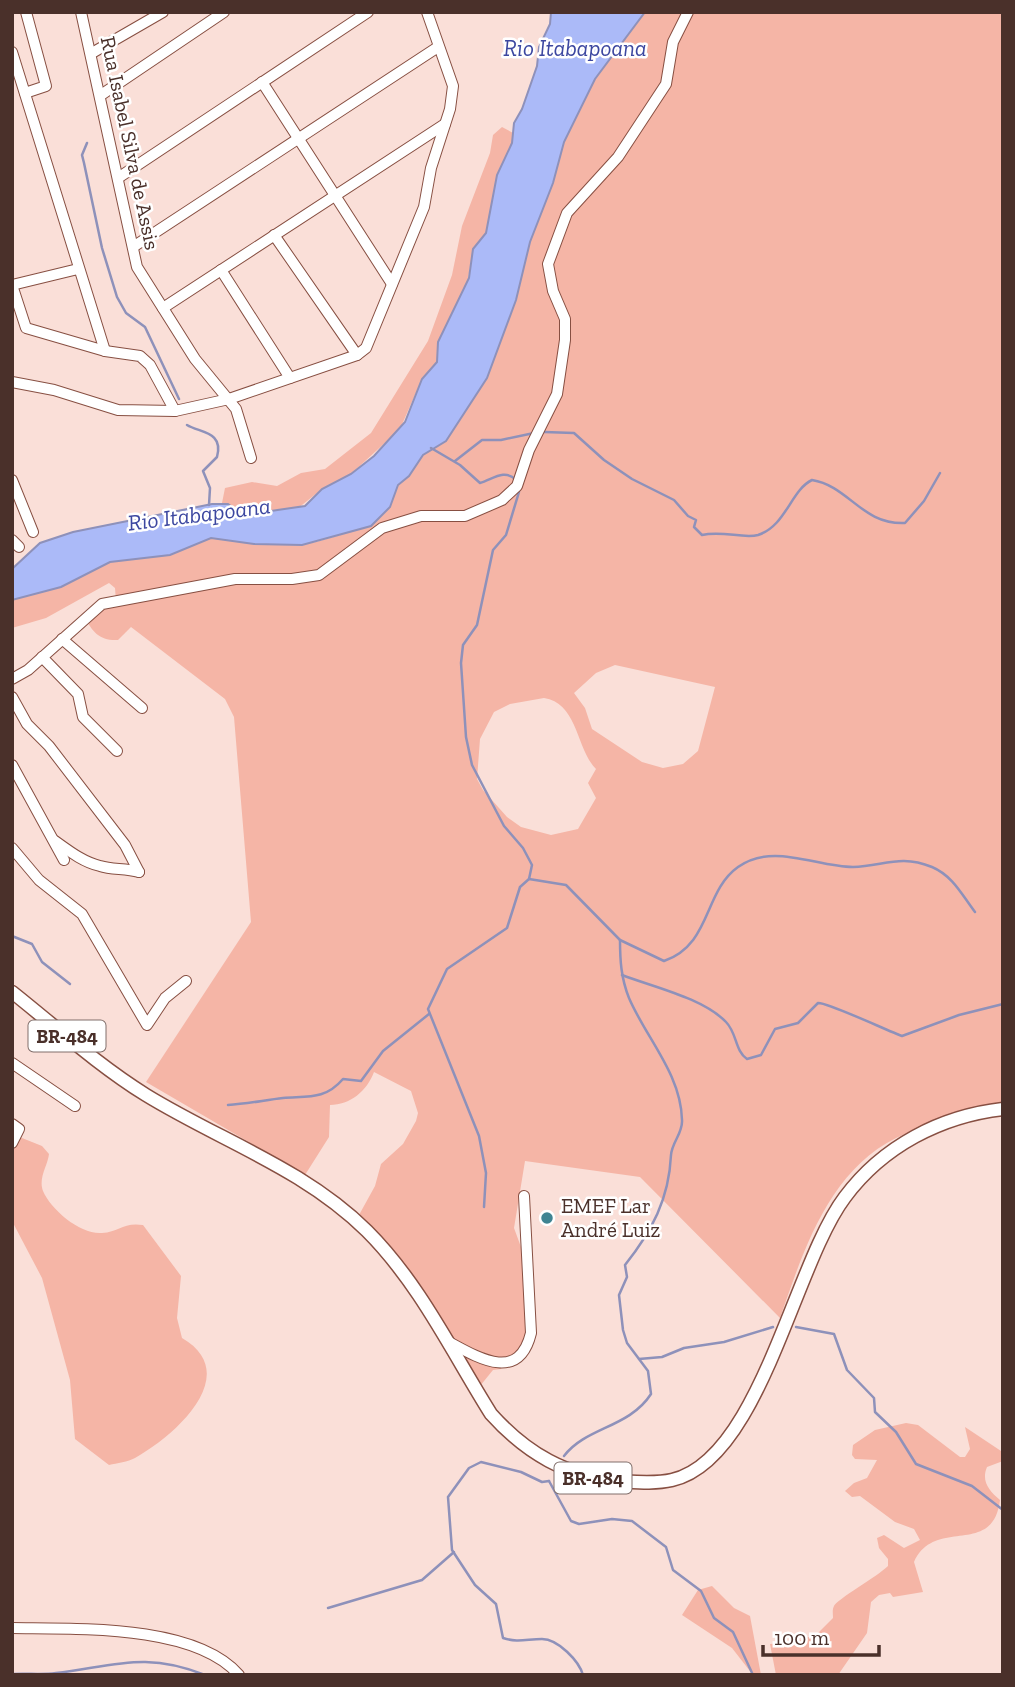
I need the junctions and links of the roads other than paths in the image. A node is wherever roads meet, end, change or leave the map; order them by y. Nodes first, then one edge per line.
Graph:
1 (26, 12) edge
2 (81, 12) edge
3 (163, 12) edge
4 (224, 12) edge
5 (368, 12) edge
6 (427, 12) edge
7 (688, 12) edge
8 (438, 47) junction
9 (12, 52) edge
10 (92, 53) junction
11 (262, 82) junction
12 (25, 93) junction
13 (101, 95) junction
14 (445, 124) junction
15 (297, 137) junction
16 (118, 178) junction
17 (335, 195) junction
18 (274, 235) junction
19 (133, 247) junction
20 (78, 269) junction
21 (221, 270) junction
22 (392, 284) junction
23 (12, 285) edge
24 (163, 308) junction
25 (105, 351) junction
26 (357, 355) junction
27 (290, 378) junction
28 (12, 382) edge
29 (229, 399) junction
30 (175, 411) junction
31 (251, 458) dead end
32 (12, 480) edge
33 (33, 532) dead end
34 (62, 639) junction
35 (42, 657) junction
36 (12, 679) edge
37 (12, 697) edge
38 (142, 708) dead end
39 (117, 751) dead end
40 (12, 765) edge
41 (55, 841) junction
42 (12, 848) edge
43 (64, 860) dead end
44 (186, 981) dead end
45 (12, 992) edge
46 (12, 1063) edge
47 (75, 1106) dead end
48 (1003, 1109) edge
49 (16, 1127) edge
50 (12, 1143) edge
51 (524, 1196) dead end
52 (446, 1341) junction
53 (12, 1628) edge
54 (239, 1675) edge

1 - 12 street
2 - 10 street, Rua Isabel Silva de Assis
3 - 10 street
4 - 13 street
5 - 11 street
6 - 8 street
7 - 34 street
8 - 14 street
8 - 15 street
9 - 12 street
10 - 13 street, Rua Isabel Silva de Assis
11 - 15 street
11 - 16 street
12 - 20 street
13 - 16 street, Rua Isabel Silva de Assis
14 - 17 street
14 - 22 street
15 - 17 street
15 - 19 street
16 - 19 street, Rua Isabel Silva de Assis
17 - 18 street
17 - 22 street
18 - 21 street
18 - 26 street
19 - 24 street, Rua Isabel Silva de Assis
20 - 23 street
20 - 25 street
21 - 24 street
21 - 27 street
22 - 26 street
23 - 25 street
24 - 29 street, Rua Isabel Silva de Assis
25 - 30 street
26 - 27 street
27 - 29 street
28 - 30 street
29 - 30 street
29 - 31 street, Rua Isabel Silva de Assis
32 - 33 street
34 - 35 street
34 - 38 street
35 - 36 street
35 - 39 street
37 - 41 street
40 - 41 street
41 - 43 street
42 - 44 street
45 - 52 main road, BR-484
46 - 47 street
48 - 52 main road, BR-484
49 - 50 street
51 - 52 street
53 - 54 street

